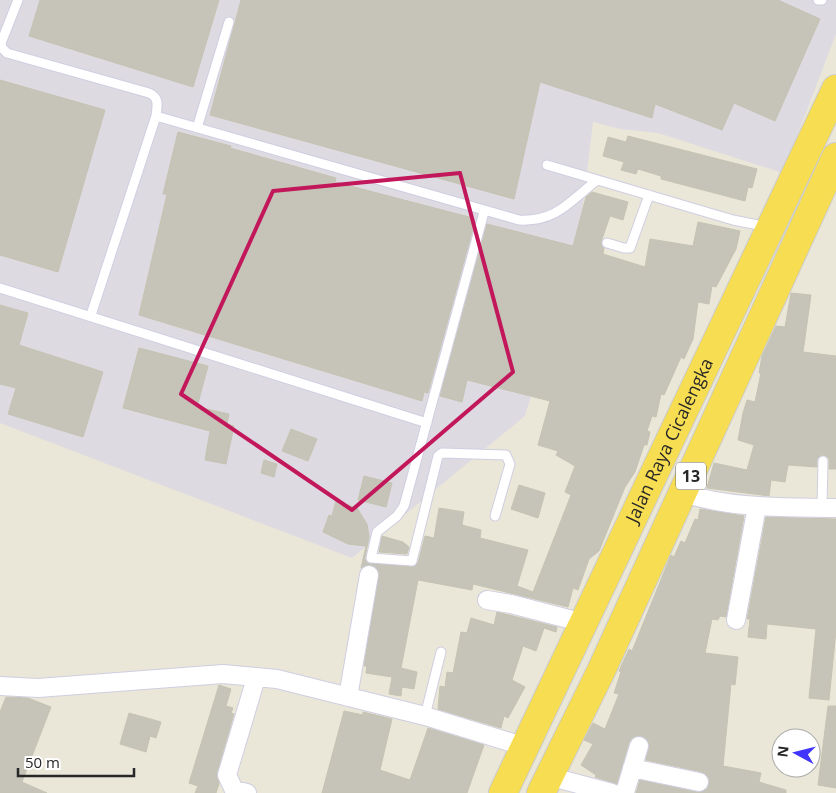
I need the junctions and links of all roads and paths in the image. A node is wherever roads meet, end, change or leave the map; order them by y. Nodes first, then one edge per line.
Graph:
1 (18, 0) edge
2 (818, 0) edge
3 (822, 0) edge
4 (229, 22) dead end
5 (836, 89) edge
6 (156, 116) junction
7 (197, 128) junction
8 (826, 158) edge
9 (547, 165) dead end
10 (596, 181) junction
11 (649, 195) junction
12 (484, 212) junction
13 (772, 228) junction
14 (607, 243) dead end
15 (0, 288) edge
16 (91, 315) junction
17 (427, 423) junction
18 (823, 461) dead end
19 (683, 493) junction
20 (757, 506) junction
21 (829, 508) edge
22 (495, 516) dead end
23 (369, 575) dead end
24 (487, 600) dead end
25 (736, 620) dead end
26 (584, 623) junction
27 (441, 652) dead end
28 (568, 655) junction
29 (601, 671) junction
30 (256, 678) junction
31 (0, 686) edge
32 (348, 697) junction
33 (425, 716) junction
34 (639, 746) dead end
35 (526, 747) junction
36 (632, 768) junction
37 (699, 782) dead end
38 (545, 784) edge
39 (247, 793) edge
40 (504, 793) edge
41 (612, 793) edge
42 (623, 793) edge

1 - 6 lane
2 - 3 lane
4 - 7 lane
5 - 8 highway, Jalan Raya Cicalengka / 13
6 - 7 lane
6 - 16 lane
7 - 12 lane
8 - 13 highway, Jalan Raya Cicalengka / 13
8 - 19 highway, Jalan Raya Cicalengka / 13
9 - 10 lane
10 - 11 lane
10 - 12 lane
11 - 13 lane
11 - 14 lane
12 - 17 lane
13 - 26 highway, Jalan Raya Cicalengka / 13
15 - 16 lane
16 - 17 lane
17 - 22 lane
18 - 21 lane
19 - 20 street
19 - 29 highway, Jalan Raya Cicalengka / 13
20 - 21 street
20 - 25 street
23 - 32 street
24 - 26 street
26 - 28 highway, Jalan Raya Cicalengka / 13
27 - 33 lane
28 - 29 highway
28 - 35 highway, Jalan Raya Cicalengka / 13
29 - 38 highway, Jalan Raya Cicalengka / 13
30 - 31 street
30 - 32 street
30 - 39 street
32 - 33 street
33 - 35 street
34 - 36 street
35 - 40 highway, Jalan Raya Cicalengka / 13
36 - 37 street
36 - 42 street
38 - 41 street

